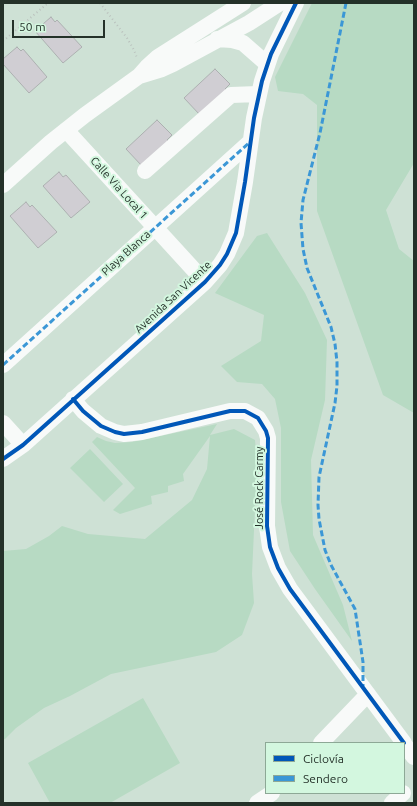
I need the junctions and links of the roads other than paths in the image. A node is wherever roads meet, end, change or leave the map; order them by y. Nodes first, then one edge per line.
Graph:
1 (243, 3) edge
2 (280, 3) edge
3 (296, 3) edge
4 (217, 39) junction
5 (267, 64) junction
6 (140, 76) junction
7 (258, 94) junction
8 (66, 130) junction
9 (250, 142) junction
10 (145, 171) dead end
11 (3, 185) edge
12 (154, 228) junction
13 (204, 282) junction
14 (3, 365) edge
15 (74, 399) junction
16 (3, 423) edge
17 (23, 444) junction
18 (3, 459) edge
19 (368, 694) junction
20 (322, 742) edge
21 (403, 742) edge
22 (405, 744) edge
23 (414, 757) edge
24 (414, 783) edge
25 (405, 792) edge
26 (403, 794) edge
27 (392, 803) edge

1 - 6 street
2 - 4 street
3 - 5 street, Avenida San Vicente
4 - 5 street
4 - 6 street
5 - 7 street, Avenida San Vicente
6 - 8 street
7 - 9 street, Avenida San Vicente
7 - 10 street
8 - 11 street
8 - 12 street, Calle Via Local 1
9 - 12 street, Playa Blanca
9 - 13 street, Avenida San Vicente
12 - 13 street, Calle Via Local 1
12 - 14 street, Playa Blanca
13 - 15 street, Avenida San Vicente
15 - 17 street, Avenida San Vicente
15 - 19 street, José Rock Carmy
16 - 17 street
17 - 18 street, Avenida San Vicente
19 - 20 street
19 - 21 street, José Rock Carmy
22 - 23 street, José Rock Carmy
24 - 25 street
26 - 27 street

